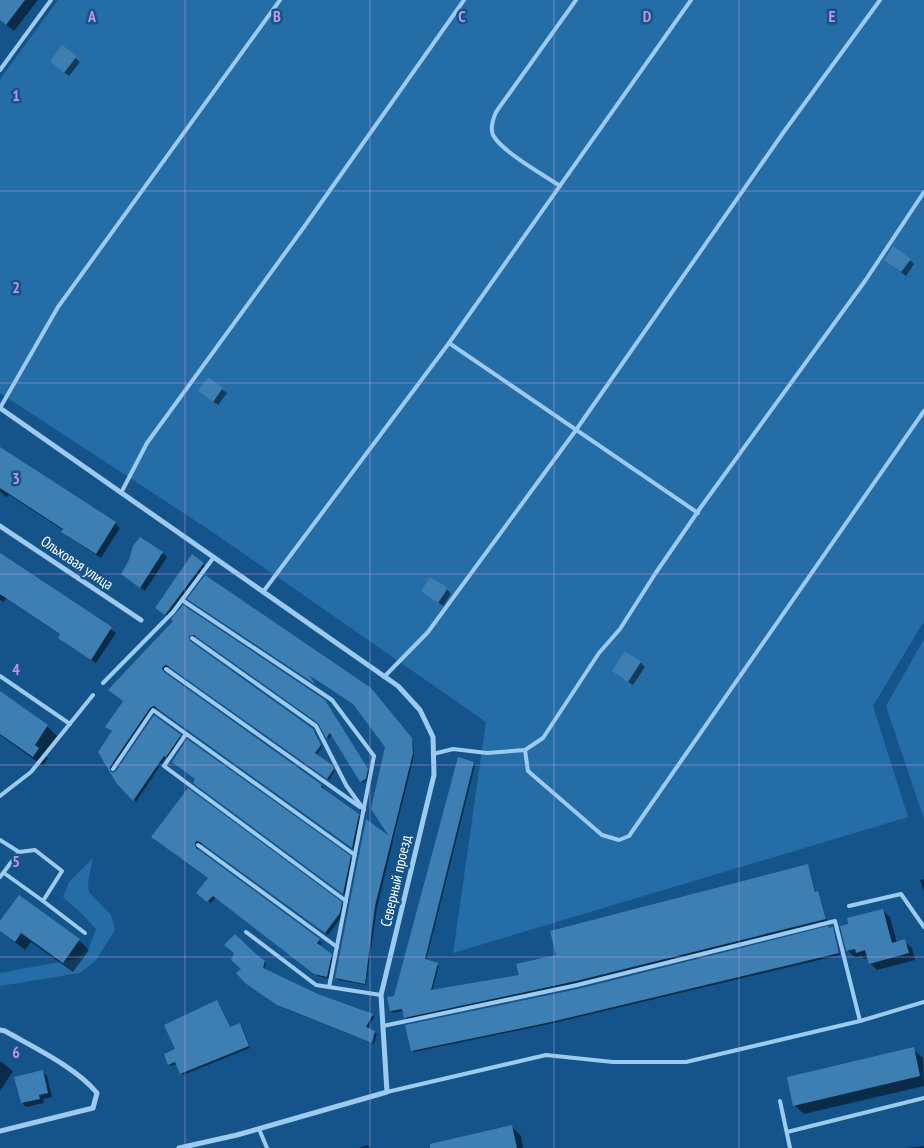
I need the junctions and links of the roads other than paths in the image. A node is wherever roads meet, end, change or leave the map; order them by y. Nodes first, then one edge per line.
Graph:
1 (51, 0) edge
2 (280, 0) edge
3 (464, 0) edge
4 (576, 0) edge
5 (691, 0) edge
6 (880, 0) edge
7 (0, 70) edge
8 (560, 186) junction
9 (924, 192) edge
10 (449, 343) junction
11 (0, 408) edge
12 (924, 411) edge
13 (576, 430) junction
14 (121, 492) junction
15 (698, 513) junction
16 (0, 526) edge
17 (214, 557) junction
18 (263, 592) junction
19 (182, 600) junction
20 (141, 620) dead end
21 (192, 638) dead end
22 (166, 669) dead end
23 (0, 676) edge
24 (384, 677) junction
25 (103, 683) dead end
26 (93, 695) dead end
27 (70, 724) junction
28 (186, 734) junction
29 (526, 750) junction
30 (433, 754) junction
31 (113, 769) dead end
32 (0, 796) edge
33 (364, 810) junction
34 (0, 840) edge
35 (198, 845) dead end
36 (19, 852) junction
37 (355, 856) junction
38 (4, 873) junction
39 (0, 878) edge
40 (43, 901) junction
41 (346, 901) junction
42 (849, 906) dead end
43 (924, 928) edge
44 (246, 932) dead end
45 (85, 934) dead end
46 (337, 947) junction
47 (329, 987) junction
48 (381, 995) junction
49 (924, 1002) edge
50 (860, 1021) junction
51 (383, 1026) junction
52 (0, 1030) edge
53 (387, 1092) junction
54 (924, 1098) edge
55 (780, 1101) dead end
56 (259, 1128) junction
57 (0, 1130) edge
58 (787, 1132) junction
59 (179, 1148) edge
60 (267, 1148) edge
61 (790, 1148) edge

1 - 7 lane
2 - 11 lane
3 - 14 lane
4 - 8 lane
5 - 8 lane
6 - 13 lane
8 - 10 lane
9 - 15 lane
10 - 13 lane
10 - 18 lane
11 - 14 street, Северный проезд
12 - 29 lane
13 - 15 lane
13 - 24 lane
14 - 17 street, Северный проезд
15 - 29 lane
16 - 20 street, Ольховая улица
17 - 18 street, Северный проезд
17 - 19 lane
18 - 24 street, Северный проезд
19 - 25 lane
19 - 33 lane
21 - 33 lane
22 - 33 lane
23 - 27 lane
24 - 30 street, Северный проезд
26 - 27 lane
27 - 32 lane
28 - 31 lane
28 - 37 lane
28 - 41 lane
29 - 30 lane
30 - 48 street, Северный проезд
33 - 37 lane
34 - 36 lane
35 - 46 lane
36 - 38 lane
36 - 40 lane
37 - 41 lane
38 - 39 lane
38 - 40 lane
40 - 45 lane
41 - 46 lane
42 - 43 lane
44 - 47 lane
46 - 47 lane
47 - 48 lane
48 - 51 street, Северный проезд
49 - 50 lane
50 - 51 lane
50 - 53 lane
51 - 53 street, Северный проезд
52 - 57 street
53 - 56 street
54 - 58 lane
55 - 58 lane
56 - 59 street
56 - 60 lane
58 - 61 lane

